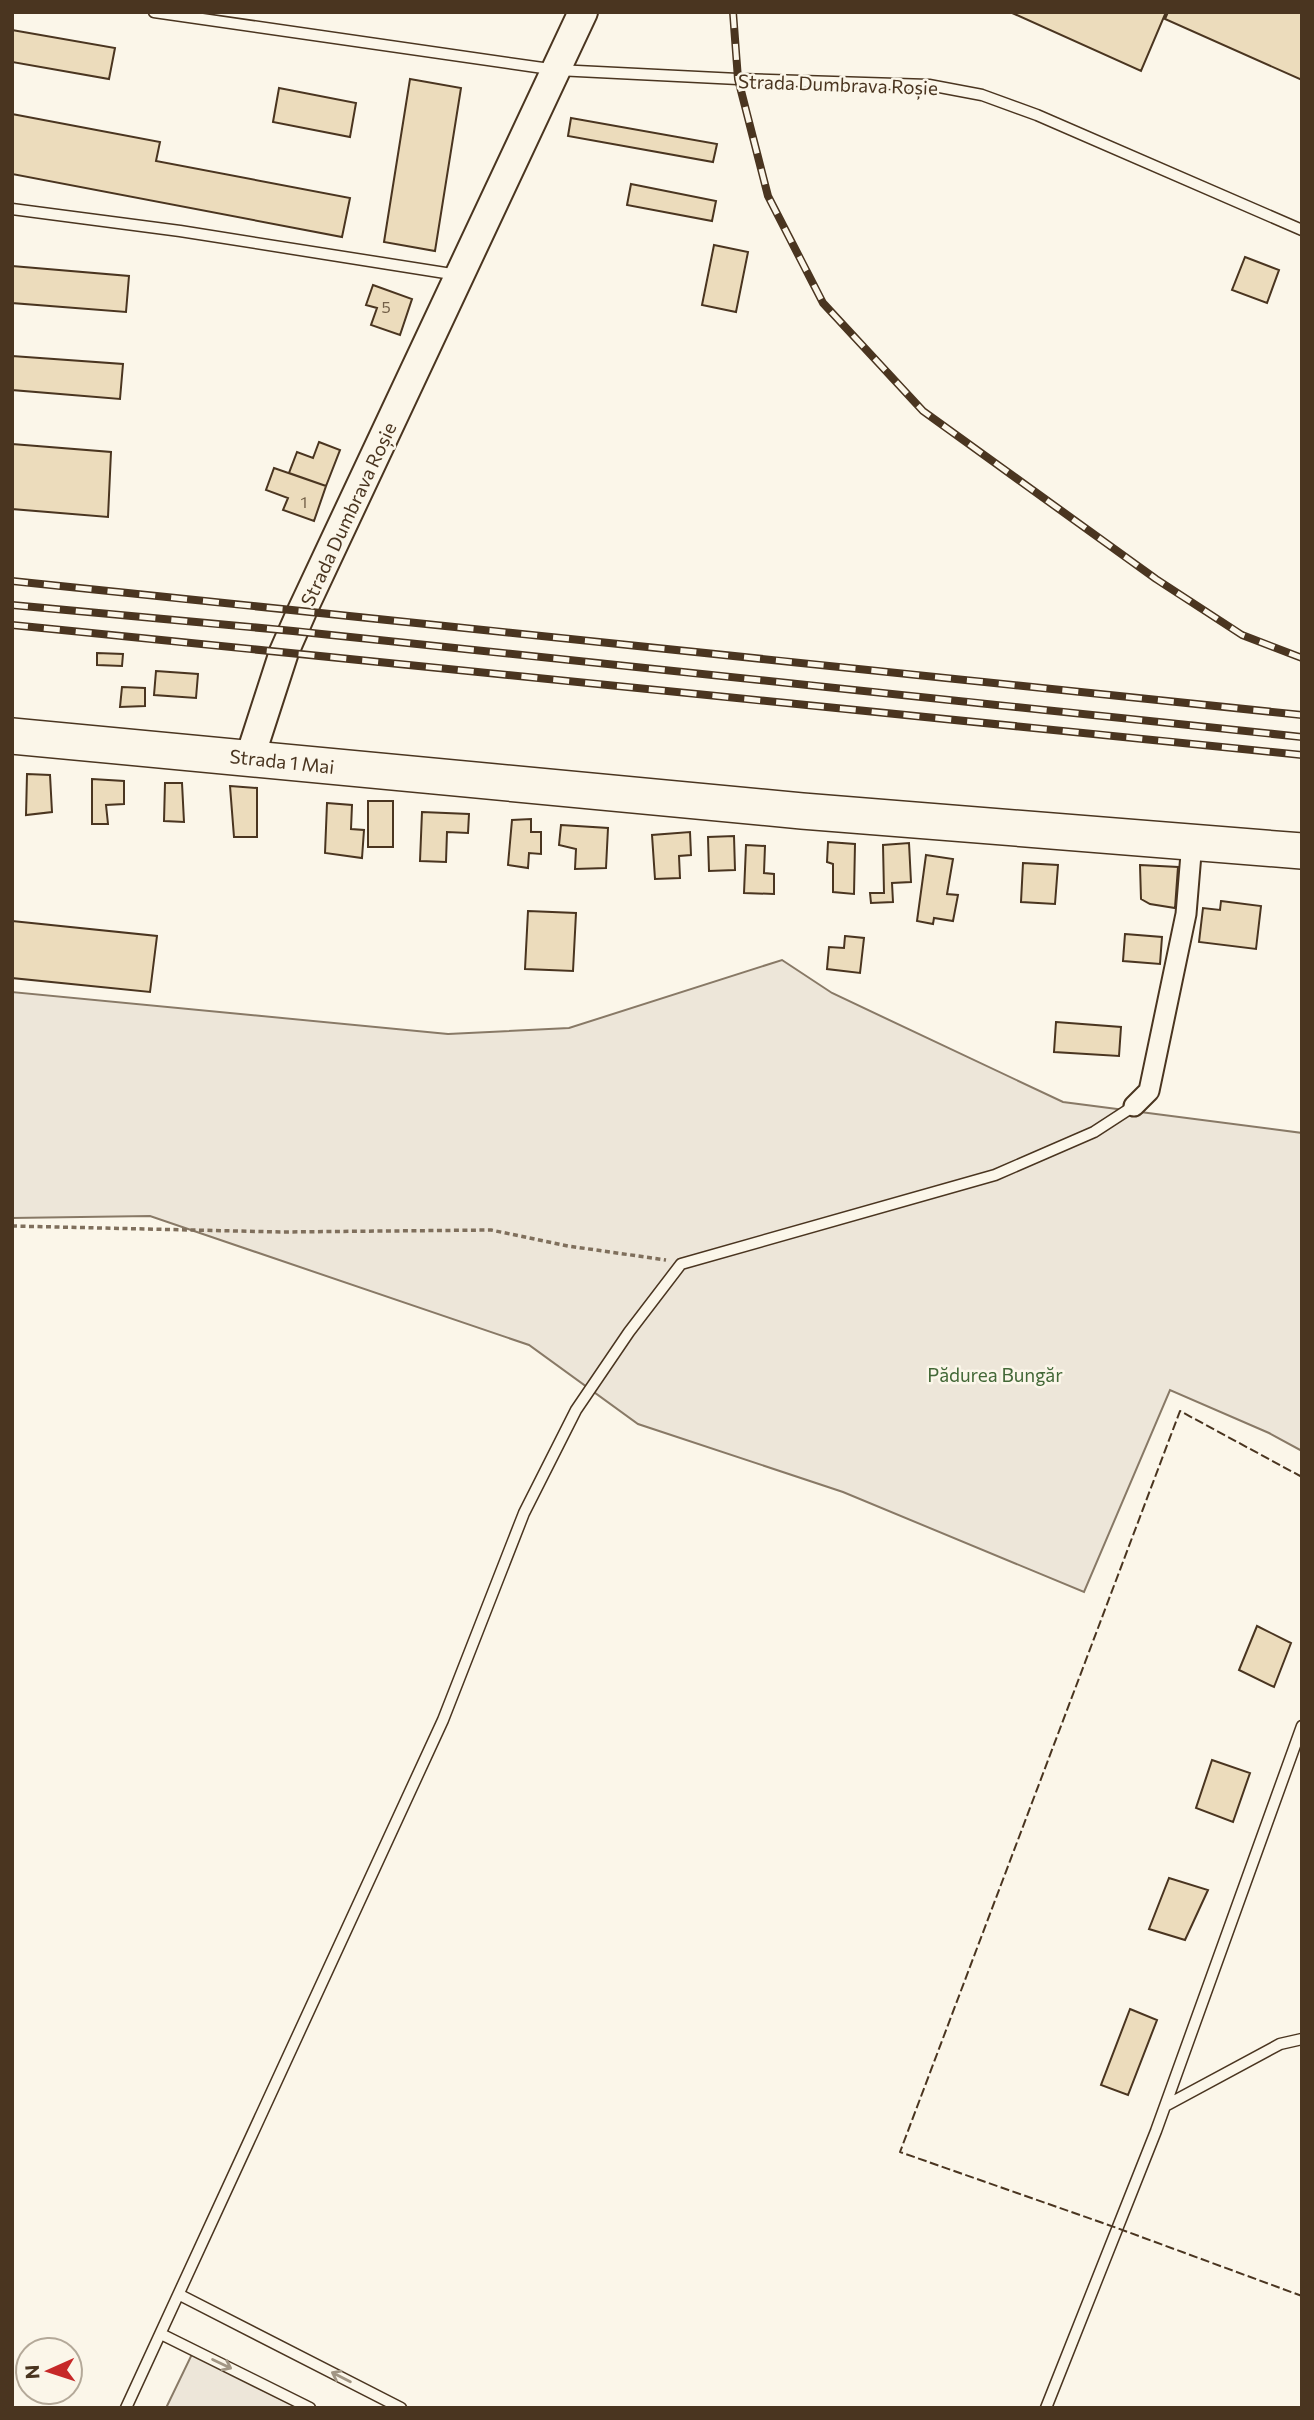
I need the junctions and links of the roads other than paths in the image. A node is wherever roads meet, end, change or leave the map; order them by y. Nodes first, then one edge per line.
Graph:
1 (154, 12) edge
2 (583, 12) edge
3 (557, 70) junction
4 (12, 209) edge
5 (1302, 230) edge
6 (460, 275) junction
7 (12, 736) edge
8 (250, 757) junction
9 (1192, 842) junction
10 (1302, 851) edge
11 (1134, 1106) joint
12 (1302, 1726) edge
13 (1302, 2039) edge
14 (1165, 2106) junction
15 (180, 2295) junction
16 (161, 2334) junction
17 (126, 2408) edge
18 (310, 2408) edge
19 (401, 2408) edge
20 (1046, 2408) edge

1 - 3 lane, Strada Dumbrava Roșie
2 - 3 main road, Strada Dumbrava Roșie
3 - 5 lane, Strada Dumbrava Roșie
3 - 6 main road, Strada Dumbrava Roșie
4 - 6 lane
6 - 8 main road, Strada Dumbrava Roșie
7 - 8 highway, Strada 1 Mai
8 - 9 highway, Strada 1 Mai
9 - 10 highway, Strada 1 Mai
9 - 11 street
11 - 15 lane
12 - 14 lane
13 - 14 lane
14 - 20 lane
15 - 16 lane
19 -> 15 lane
16 - 17 lane
16 -> 18 lane

